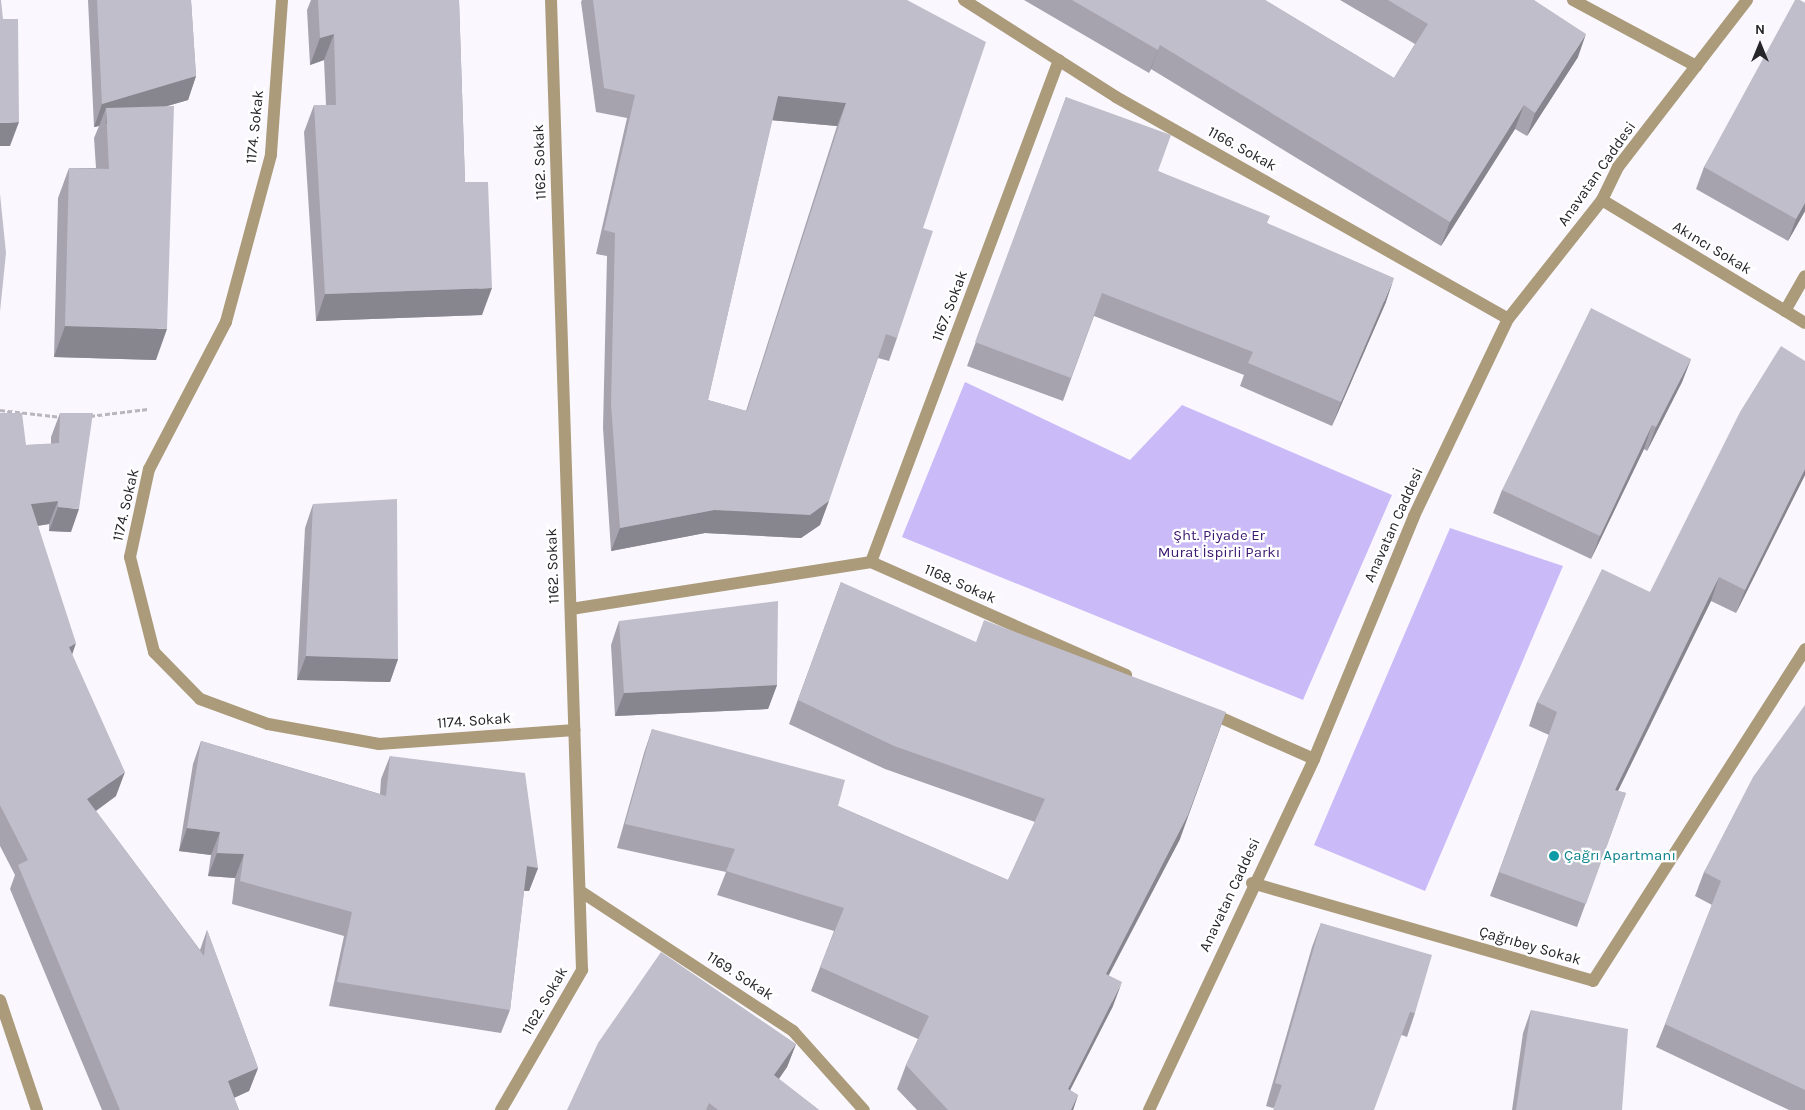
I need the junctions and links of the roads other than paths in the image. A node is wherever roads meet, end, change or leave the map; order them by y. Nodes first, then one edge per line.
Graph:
1 (282, 0) edge
2 (552, 0) edge
3 (964, 0) edge
4 (1573, 0) edge
5 (1747, 0) edge
6 (1059, 60) junction
7 (1696, 66) junction
8 (1602, 200) junction
9 (1805, 276) edge
10 (1785, 311) junction
11 (1508, 319) junction
12 (1805, 323) edge
13 (871, 562) junction
14 (571, 609) junction
15 (1805, 649) edge
16 (1142, 682) edge
17 (1196, 707) edge
18 (574, 730) junction
19 (1314, 759) junction
20 (1252, 883) junction
21 (580, 891) junction
22 (0, 1000) edge
23 (37, 1110) edge
24 (501, 1110) edge
25 (864, 1110) edge
26 (1149, 1110) edge

1 - 18 street, 1174. Sokak
2 - 14 street, 1162. Sokak
3 - 6 street, 1166. Sokak
4 - 7 street
5 - 7 street, Anavatan Caddesi
6 - 11 street, 1166. Sokak
6 - 13 street, 1167. Sokak
7 - 8 street, Anavatan Caddesi
8 - 10 street, Akıncı Sokak
8 - 11 street, Anavatan Caddesi
9 - 10 street
10 - 12 street, Akıncı Sokak
11 - 19 street, Anavatan Caddesi
13 - 14 street
13 - 16 street, 1168. Sokak
14 - 18 street, 1162. Sokak
15 - 20 street, Çağrıbey Sokak
17 - 19 street
18 - 21 street, 1162. Sokak
19 - 20 street, Anavatan Caddesi
20 - 26 street, Anavatan Caddesi
21 - 24 street, 1162. Sokak
21 - 25 street, 1169. Sokak
22 - 23 street

